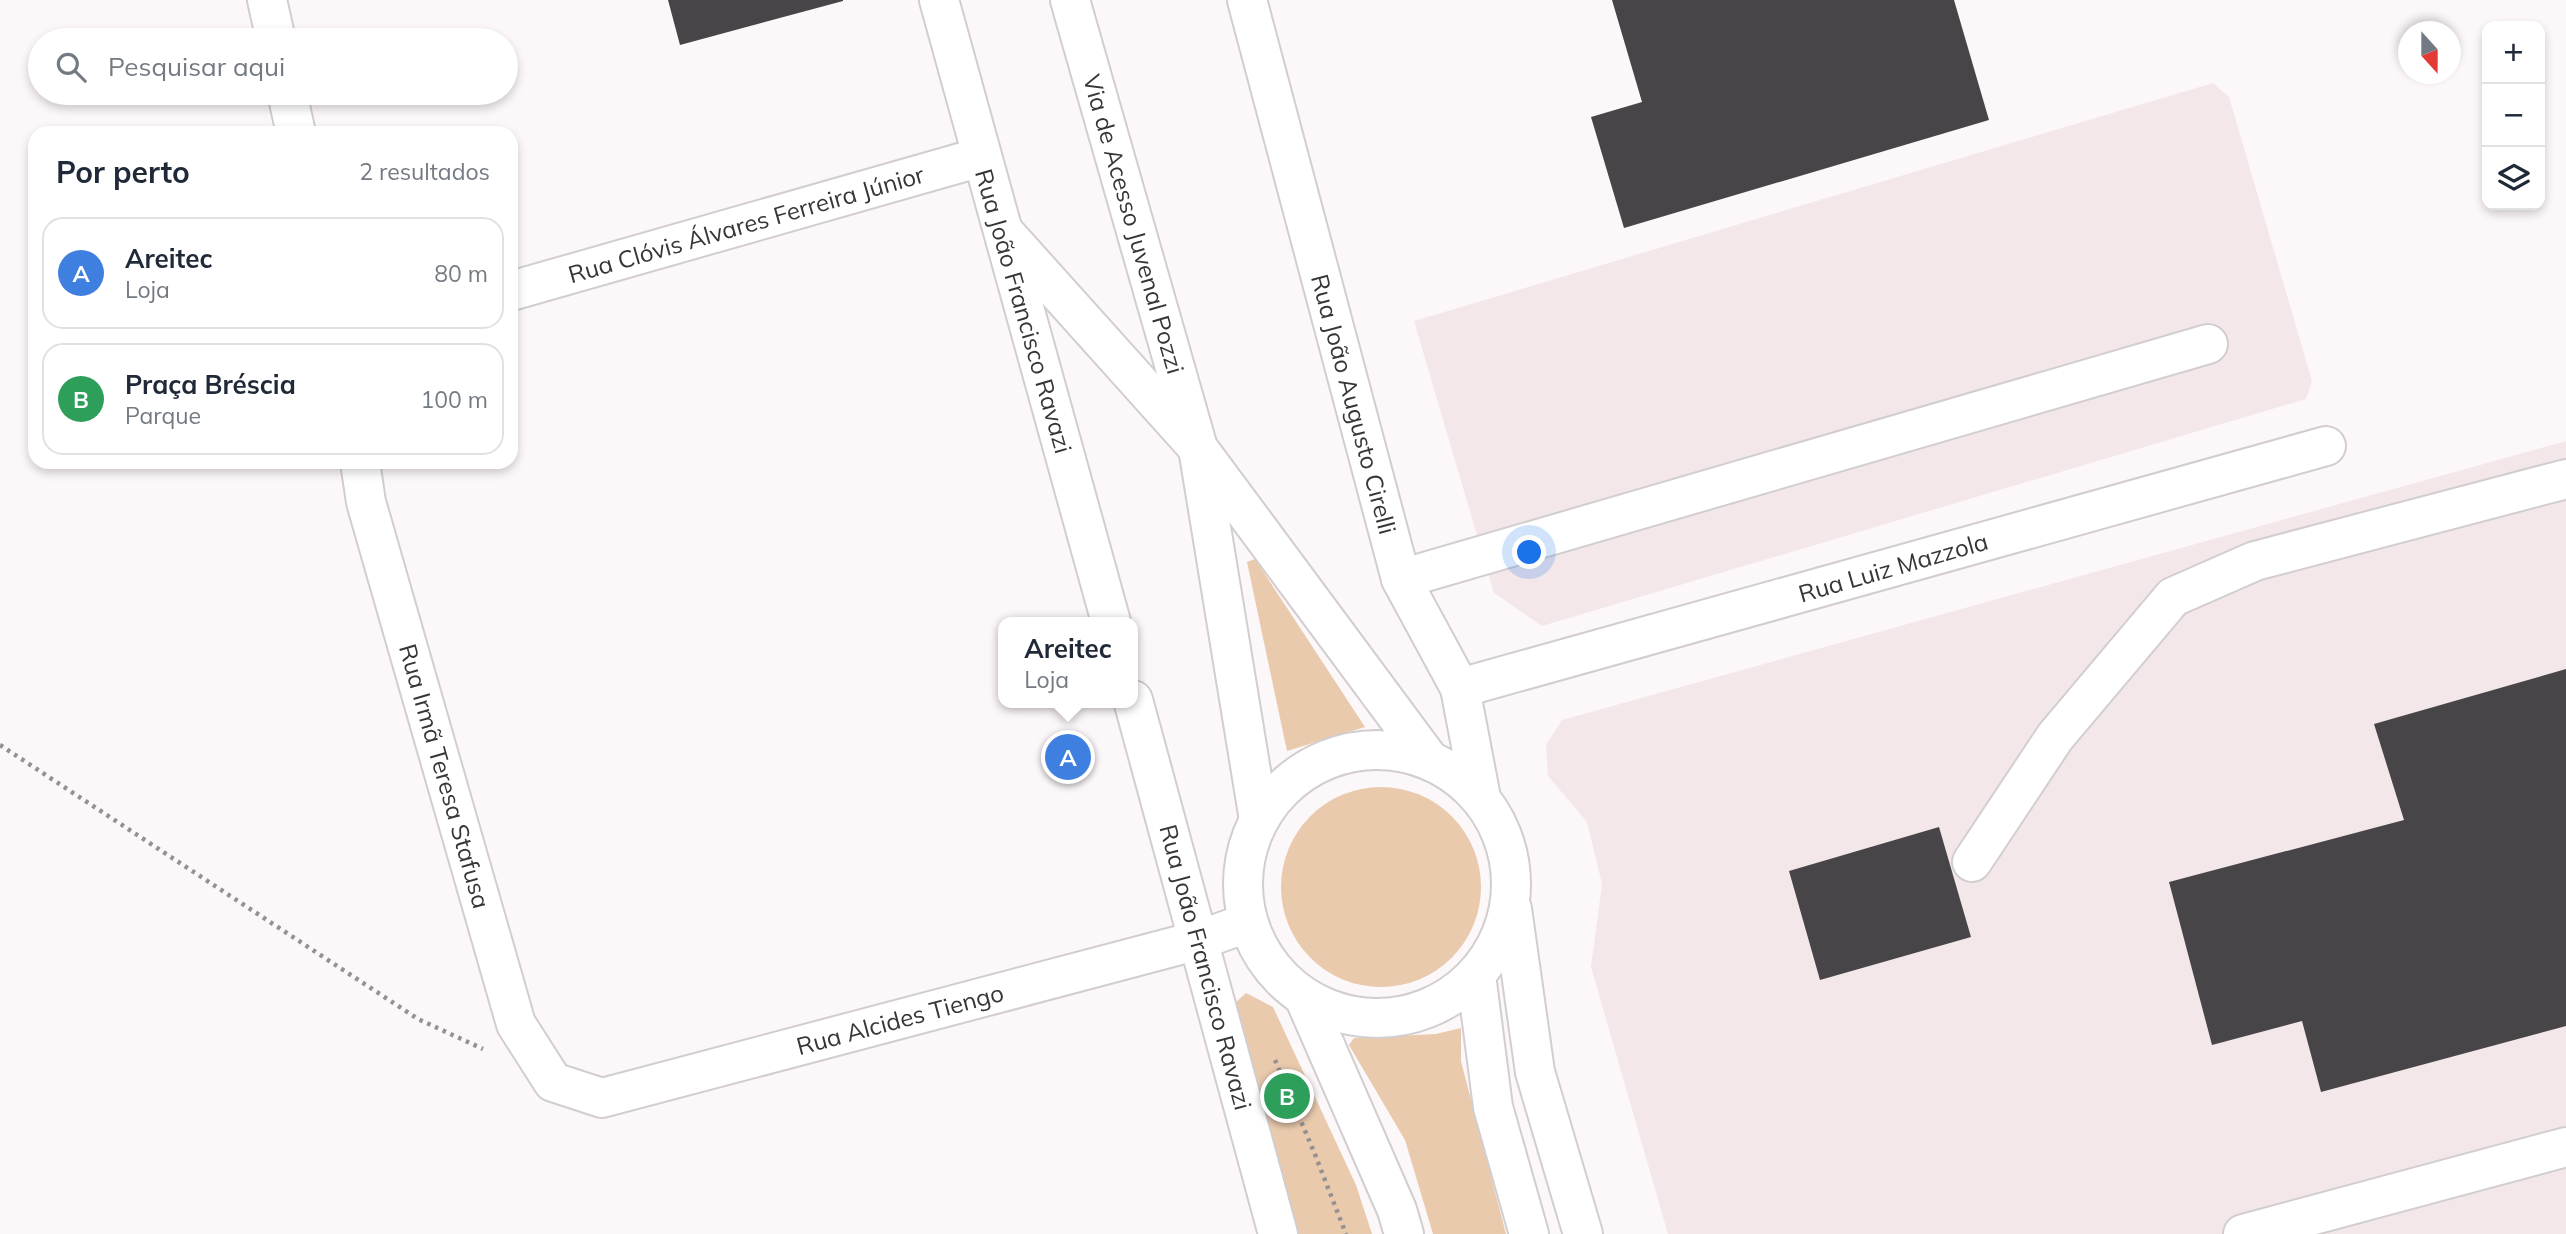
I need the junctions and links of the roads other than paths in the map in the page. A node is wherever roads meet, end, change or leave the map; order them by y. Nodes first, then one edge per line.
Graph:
1 (267, 0) edge
2 (1070, 0) edge
3 (1257, 3) edge
4 (945, 9) edge
5 (273, 28) edge
6 (290, 105) edge
7 (294, 126) edge
8 (981, 157) junction
9 (1004, 232) junction
10 (518, 289) edge
11 (2208, 344) dead end
12 (2326, 446) dead end
13 (1198, 448) junction
14 (361, 469) edge
15 (2566, 479) edge
16 (1401, 579) junction
17 (1110, 617) edge
18 (1460, 688) junction
19 (1135, 708) edge
20 (1430, 761) junction
21 (1481, 798) junction
22 (1259, 820) junction
23 (1972, 862) dead end
24 (1512, 909) junction
25 (1247, 923) junction
26 (1199, 940) junction
27 (1476, 975) junction
28 (1304, 997) junction
29 (553, 1082) joint
30 (2566, 1147) edge
31 (1278, 1234) edge
32 (1404, 1234) edge
33 (1529, 1234) edge
34 (1583, 1234) edge
35 (2244, 1234) edge

1 - 5 street
2 - 13 street, Via de Acesso Juvenal Pozzi
3 - 16 street, Rua João Augusto Cirelli
4 - 8 street, Rua João Francisco Ravazi
6 - 7 street
8 - 9 street, Rua João Francisco Ravazi
8 - 10 street, Rua Clóvis Álvares Ferreira Júnior
9 - 13 street
9 - 17 street, Rua João Francisco Ravazi
11 - 16 street
12 - 18 street, Rua Luiz Mazzola
13 - 20 street, Via de Acesso Juvenal Pozzi
13 - 22 street, Via de Acesso Juvenal Pozzi
14 - 29 street, Rua Irmã Teresa Stafusa
15 - 23 street
16 - 18 street, Rua João Augusto Cirelli
18 - 21 street, Rua João Augusto Cirelli
19 - 26 street, Rua João Francisco Ravazi
20 - 21 street
20 - 22 street
21 - 24 street
22 - 25 street
24 - 27 street
24 - 34 street
25 - 26 street, Rua Alcides Tiengo
25 - 28 street
26 - 29 street, Rua Alcides Tiengo
26 - 31 street, Rua João Francisco Ravazi
27 - 28 street
27 - 33 street
28 - 32 street
30 - 35 street

